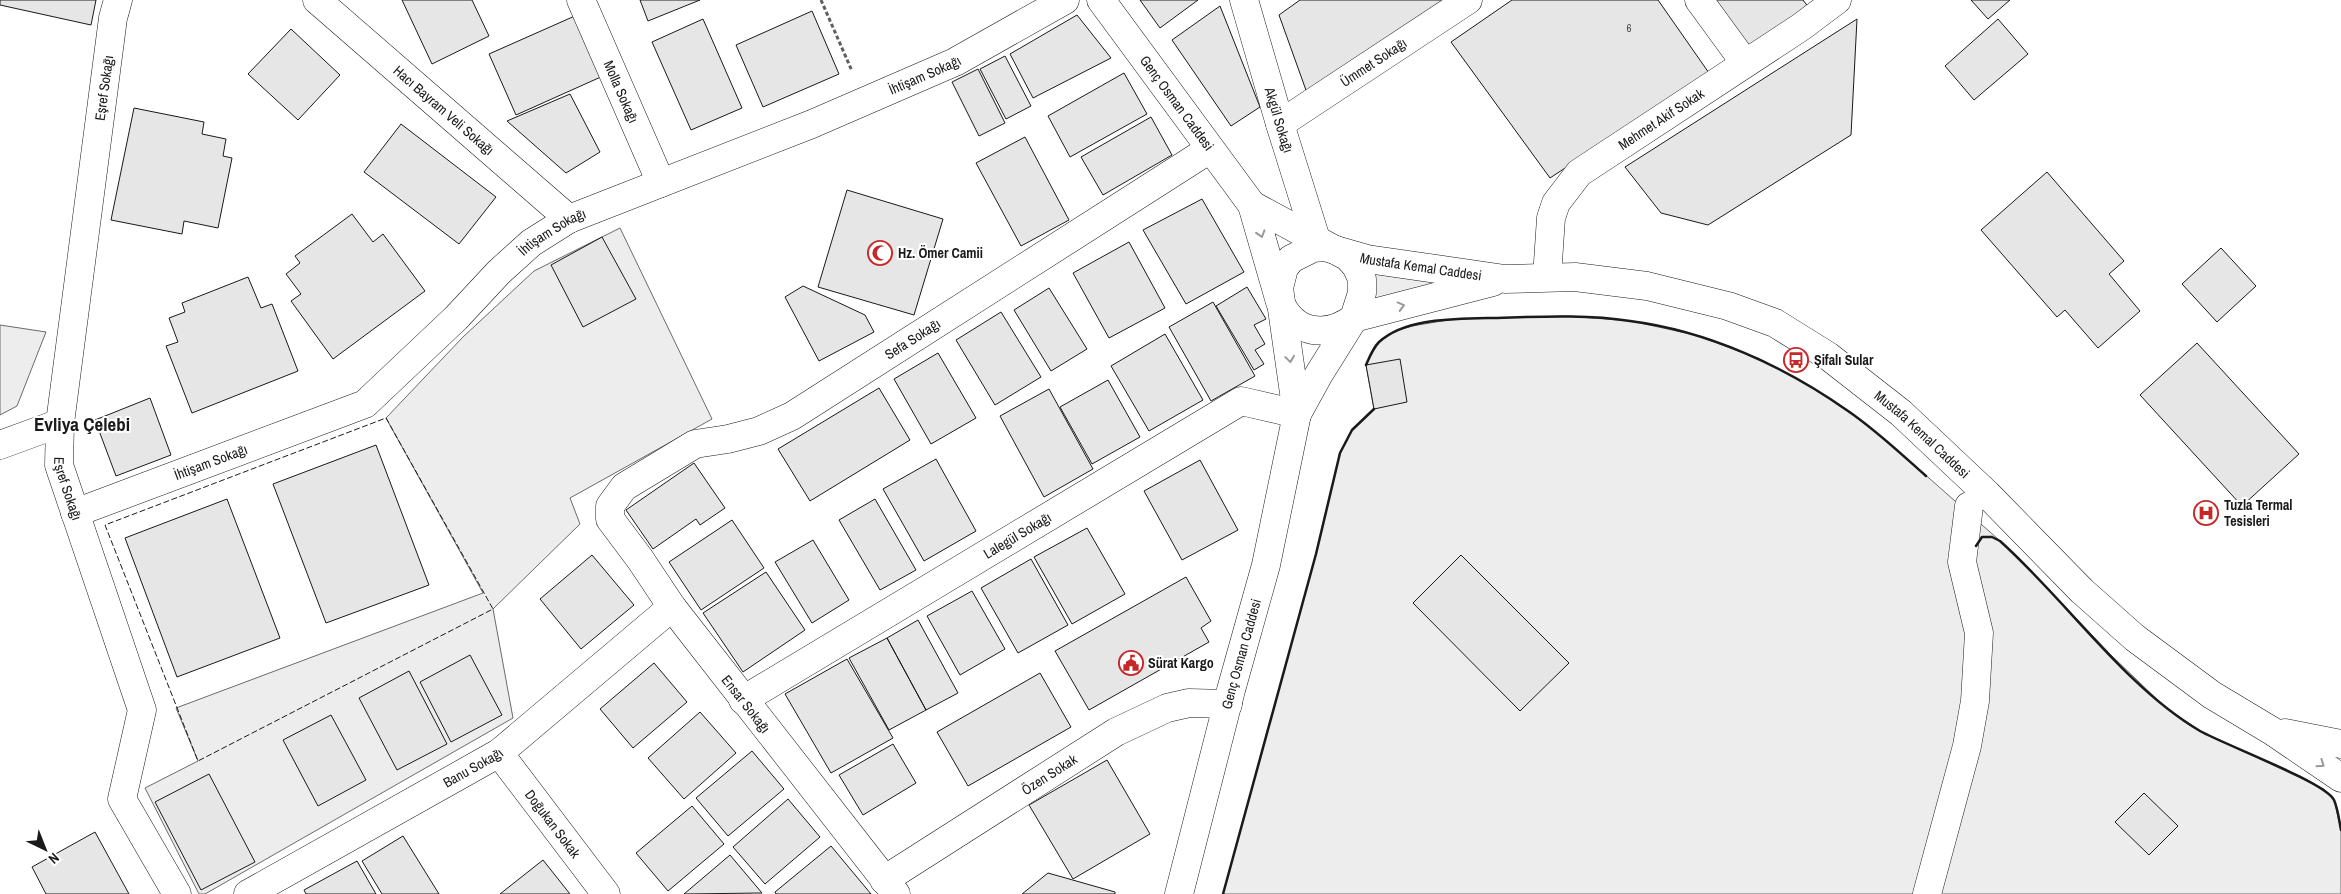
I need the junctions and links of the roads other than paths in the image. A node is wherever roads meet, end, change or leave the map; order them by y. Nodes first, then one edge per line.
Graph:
1 (118, 0) edge
2 (318, 0) edge
3 (581, 0) edge
4 (1065, 0) edge
5 (1101, 0) edge
6 (1244, 0) edge
7 (1468, 0) edge
8 (1699, 0) edge
9 (1837, 0) edge
10 (1745, 63) junction
11 (1280, 124) junction
12 (1210, 149) junction
13 (661, 183) junction
14 (1252, 205) junction
15 (569, 219) junction
16 (1326, 245) junction
17 (1547, 277) junction
18 (1505, 279) junction
19 (1280, 302) junction
20 (1354, 318) junction
21 (1297, 414) junction
22 (60, 423) junction
23 (0, 444) edge
24 (610, 506) joint
25 (1969, 506) dead end
26 (75, 513) junction
27 (672, 607) junction
28 (743, 700) junction
29 (1228, 704) junction
30 (2272, 731) junction
31 (2341, 744) edge
32 (499, 754) junction
33 (2341, 778) edge
34 (890, 887) edge
35 (177, 894) edge
36 (248, 894) edge
37 (606, 894) edge
38 (1180, 894) edge
39 (1927, 894) edge

1 - 22 street, Eşref Sokağı
2 - 15 street, Hacı Bayram Veli Sokağı
3 - 13 street, Molla Sokağı
4 - 13 street, İhtişam Sokağı
5 - 12 street, Genç Osman Caddesi
6 - 11 street, Akgül Sokağı
7 - 11 street, Ümmet Sokağı
8 - 10 street
9 - 10 street, Mehmet Akif Sokak
10 - 17 street, Mehmet Akif Sokak
11 - 16 street, Akgül Sokağı
12 - 14 street, Genç Osman Caddesi
12 - 24 street, Sefa Sokağı
13 - 15 street, İhtişam Sokağı
14 - 16 street, Genç Osman Caddesi
14 -> 19 street, Genç Osman Caddesi
15 - 26 street, İhtişam Sokağı
16 - 18 street, Mustafa Kemal Caddesi
16 - 19 street, Genç Osman Caddesi
16 - 20 street, Genç Osman Caddesi
17 - 18 street, Mustafa Kemal Caddesi
17 - 30 street, Mustafa Kemal Caddesi
20 -> 18 street, Mustafa Kemal Caddesi
19 - 20 street, Genç Osman Caddesi
19 -> 21 street, Genç Osman Caddesi
20 - 21 street, Genç Osman Caddesi
21 - 28 street, Lalegül Sokağı
21 - 29 street, Genç Osman Caddesi
22 - 23 street
22 - 26 street, Eşref Sokağı
24 - 27 street, Ensar Sokağı
25 - 39 street
26 - 35 street, Eşref Sokağı
27 - 28 street, Ensar Sokağı
27 - 32 street, Banu Sokağı
28 - 34 street, Ensar Sokağı
29 - 34 street, Özen Sokak
29 - 38 street, Genç Osman Caddesi
30 - 31 street, Mustafa Kemal Caddesi
30 -> 33 street, Mustafa Kemal Caddesi
32 - 36 street, Banu Sokağı
32 - 37 street, Doğukan Sokak

